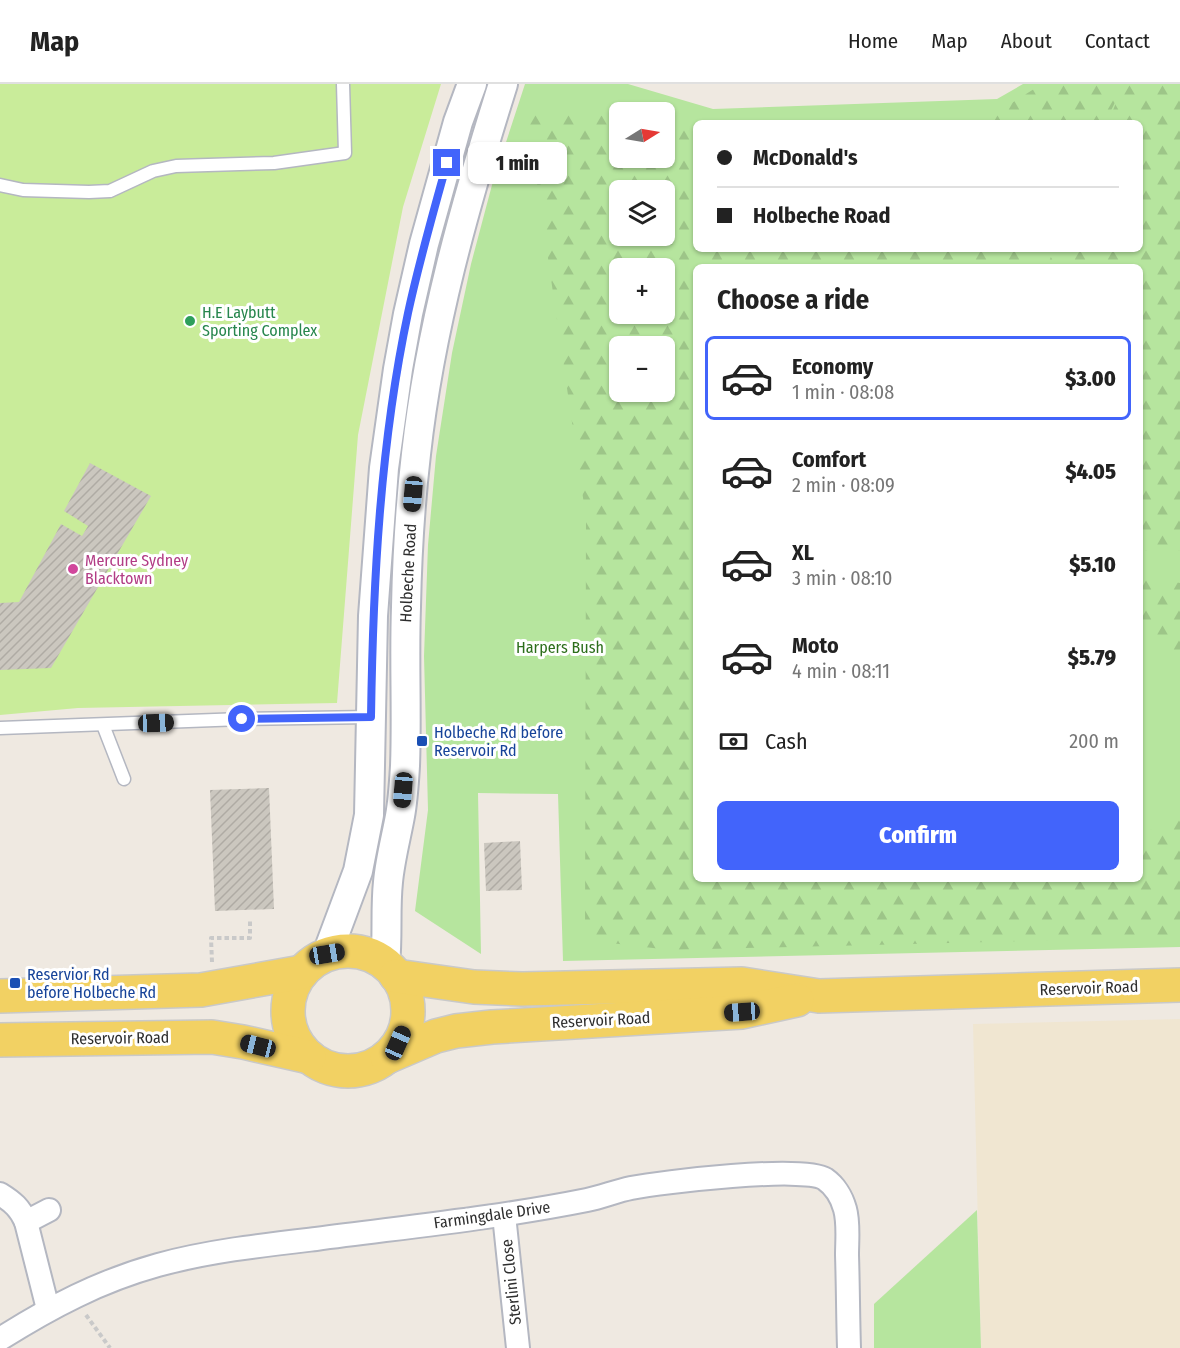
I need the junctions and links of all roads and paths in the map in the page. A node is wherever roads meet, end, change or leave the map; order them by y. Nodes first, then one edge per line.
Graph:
1 (343, 84) edge
2 (472, 84) edge
3 (503, 84) edge
4 (0, 185) edge
5 (371, 717) junction
6 (103, 725) junction
7 (0, 728) edge
8 (124, 779) dead end
9 (250, 919) dead end
10 (314, 963) junction
11 (390, 970) junction
12 (212, 972) dead end
13 (1180, 985) edge
14 (0, 996) edge
15 (819, 996) junction
16 (0, 1040) edge
17 (309, 1057) junction
18 (387, 1057) junction
19 (0, 1194) edge
20 (49, 1210) dead end
21 (504, 1215) junction
22 (26, 1222) junction
23 (75, 1296) junction
24 (48, 1309) junction
25 (0, 1339) edge
26 (110, 1348) edge
27 (518, 1348) edge
28 (849, 1348) edge

1 - 4 lane
2 - 5 street, Holbeche Road
3 - 11 street, Holbeche Road
5 - 6 lane
5 - 10 street, Holbeche Road
6 - 7 lane
6 - 8 lane
9 - 12 path
10 - 11 main road
10 - 14 main road
10 - 17 main road
11 - 15 main road, Reservoir Road
11 - 18 main road
13 - 15 main road, Reservoir Road
15 - 18 main road, Reservoir Road
16 - 17 main road, Reservoir Road
17 - 18 main road
19 - 22 street
20 - 22 street
21 - 23 street, Farmingdale Drive
21 - 27 street, Sterlini Close
21 - 28 street, Farmingdale Drive
22 - 24 street
23 - 24 street, Farmingdale Drive
23 - 26 path
24 - 25 street, Farmingdale Drive

